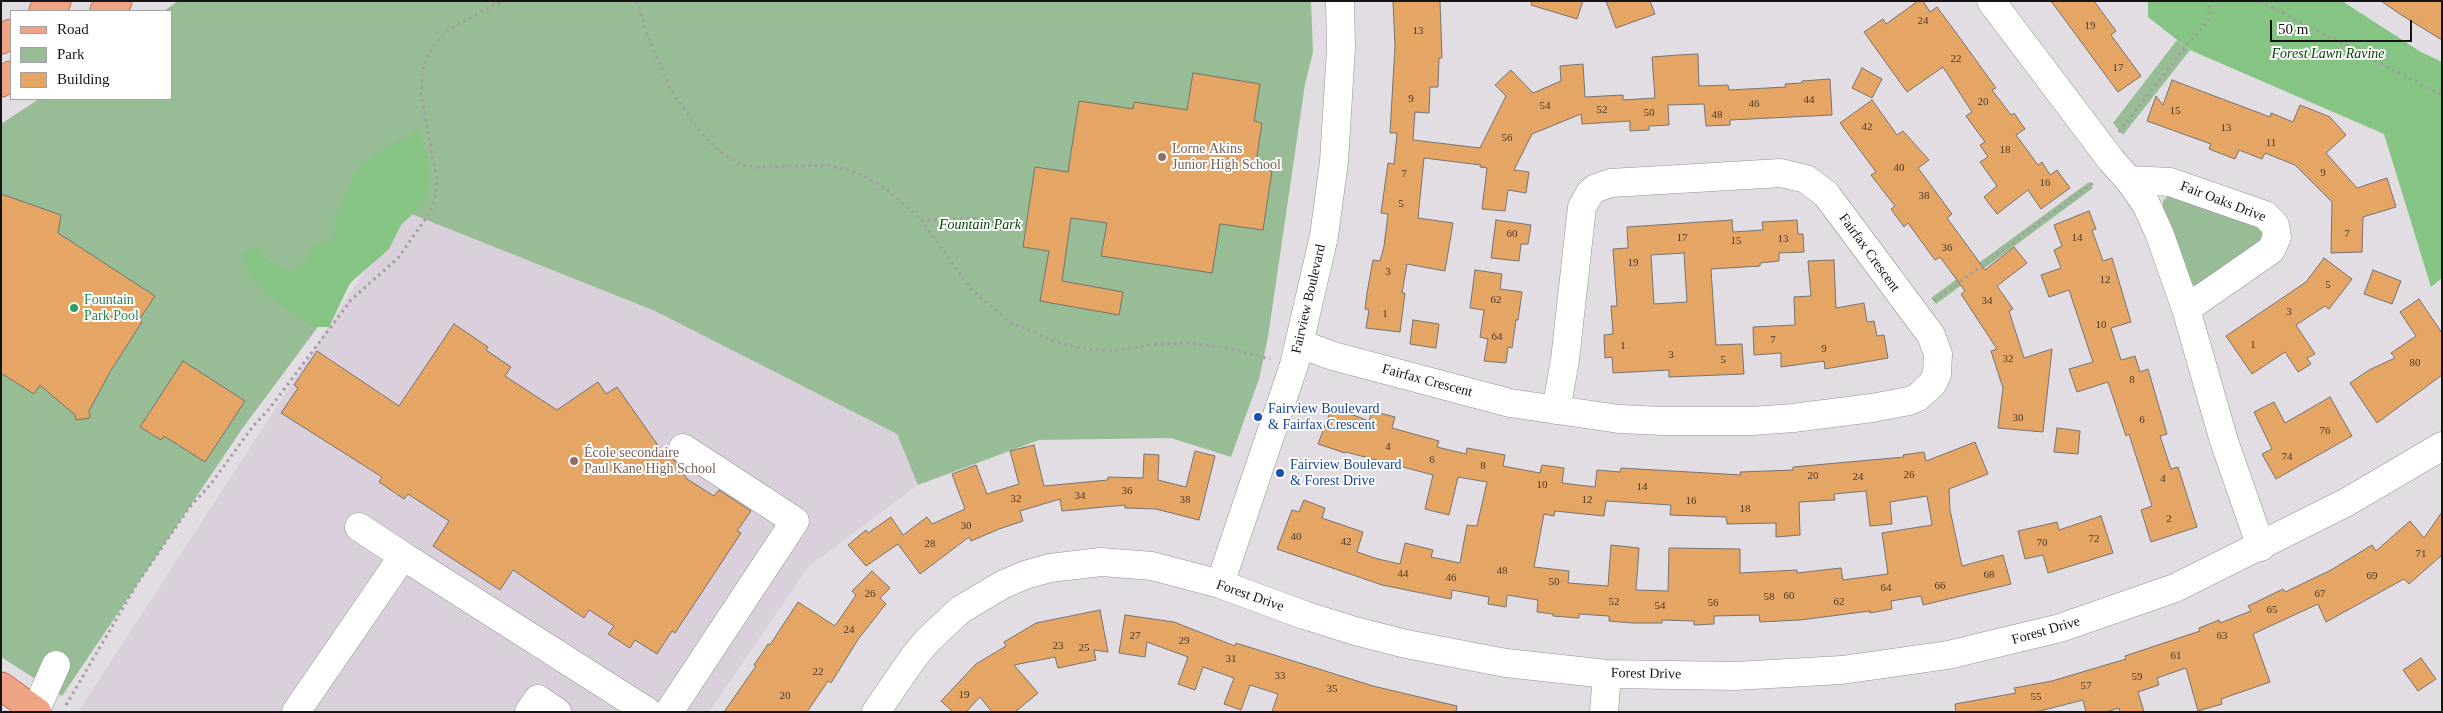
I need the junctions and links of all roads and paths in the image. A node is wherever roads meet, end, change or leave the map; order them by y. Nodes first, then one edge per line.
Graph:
1 (57, 1) edge
2 (118, 1) edge
3 (501, 1) edge
4 (637, 1) edge
5 (1340, 1) edge
6 (1991, 1) edge
7 (2210, 1) edge
8 (2259, 1) edge
9 (44, 10) edge
10 (105, 10) edge
11 (2442, 95) edge
12 (2116, 136) dead end
13 (2129, 180) junction
14 (2093, 183) dead end
15 (921, 220) junction
16 (1013, 225) dead end
17 (1931, 303) dead end
18 (2186, 309) junction
19 (1300, 344) junction
20 (1270, 359) dead end
21 (1556, 410) junction
22 (2442, 446) edge
23 (683, 448) dead end
24 (358, 527) dead end
25 (2261, 547) junction
26 (403, 556) junction
27 (1220, 584) junction
28 (56, 665) dead end
29 (1607, 674) junction
30 (1, 686) edge
31 (65, 706) dead end
32 (36, 711) edge
33 (296, 712) edge
34 (529, 712) edge
35 (557, 712) edge
36 (648, 712) edge
37 (669, 712) edge
38 (876, 712) edge
39 (1604, 712) edge

1 - 9 main road
2 - 10 main road
3 - 31 path
4 - 15 path
5 - 19 street, Fairview Boulevard
6 - 13 street
7 - 12 path
8 - 11 path
13 - 18 street
13 - 18 street, Fair Oaks Drive
14 - 17 path
15 - 16 path
15 - 20 path
18 - 25 street
19 - 21 street, Fairfax Crescent
19 - 27 street, Fairview Boulevard
21 - 21 street, Fairfax Crescent
22 - 25 street, Forest Drive
23 - 37 street
24 - 26 street
25 - 29 street, Forest Drive
26 - 33 street
26 - 36 street
27 - 29 street, Forest Drive
27 - 38 street, Forest Drive
28 - 32 street
29 - 39 street
30 - 32 main road
34 - 35 street

